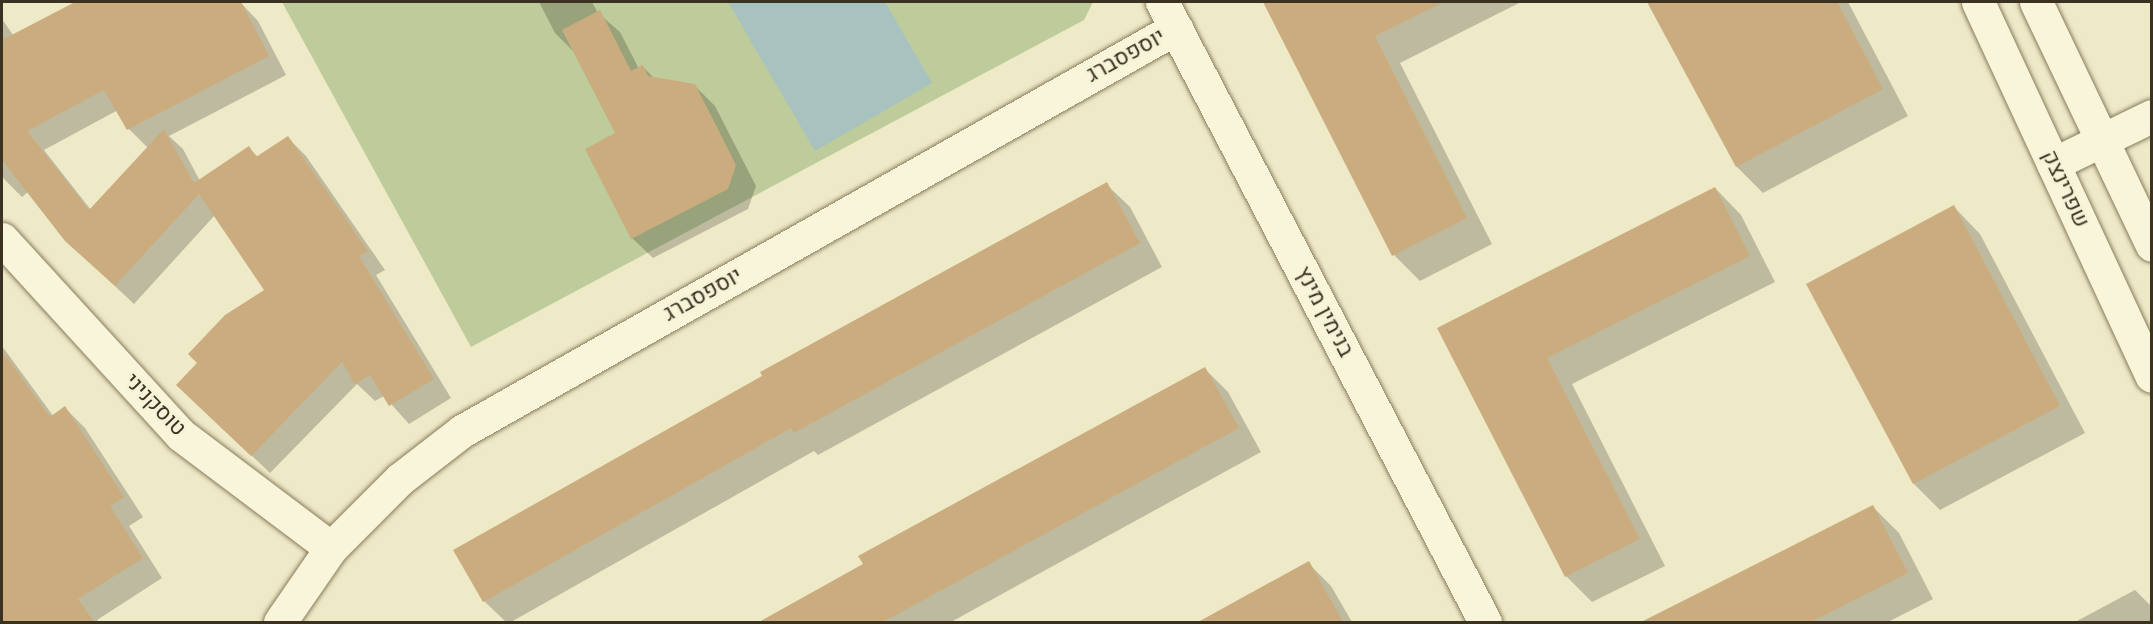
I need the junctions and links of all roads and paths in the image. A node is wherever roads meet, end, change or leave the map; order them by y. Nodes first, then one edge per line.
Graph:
1 (1978, 2) edge
2 (2036, 2) edge
3 (1169, 15) edge
4 (2151, 116) edge
5 (2101, 139) junction
6 (2053, 164) junction
7 (2, 239) edge
8 (2151, 245) edge
9 (2151, 376) edge
10 (331, 548) junction
11 (280, 622) edge
12 (1485, 622) edge

1 - 6 street, שפרינצק
2 - 5 street
3 - 10 street, יוספסברג
3 - 12 street, בנימין מינץ
4 - 5 street
5 - 6 street
5 - 8 street
6 - 9 street, שפרינצק
7 - 10 street, טוסקניני
10 - 11 street, יוספסברג

